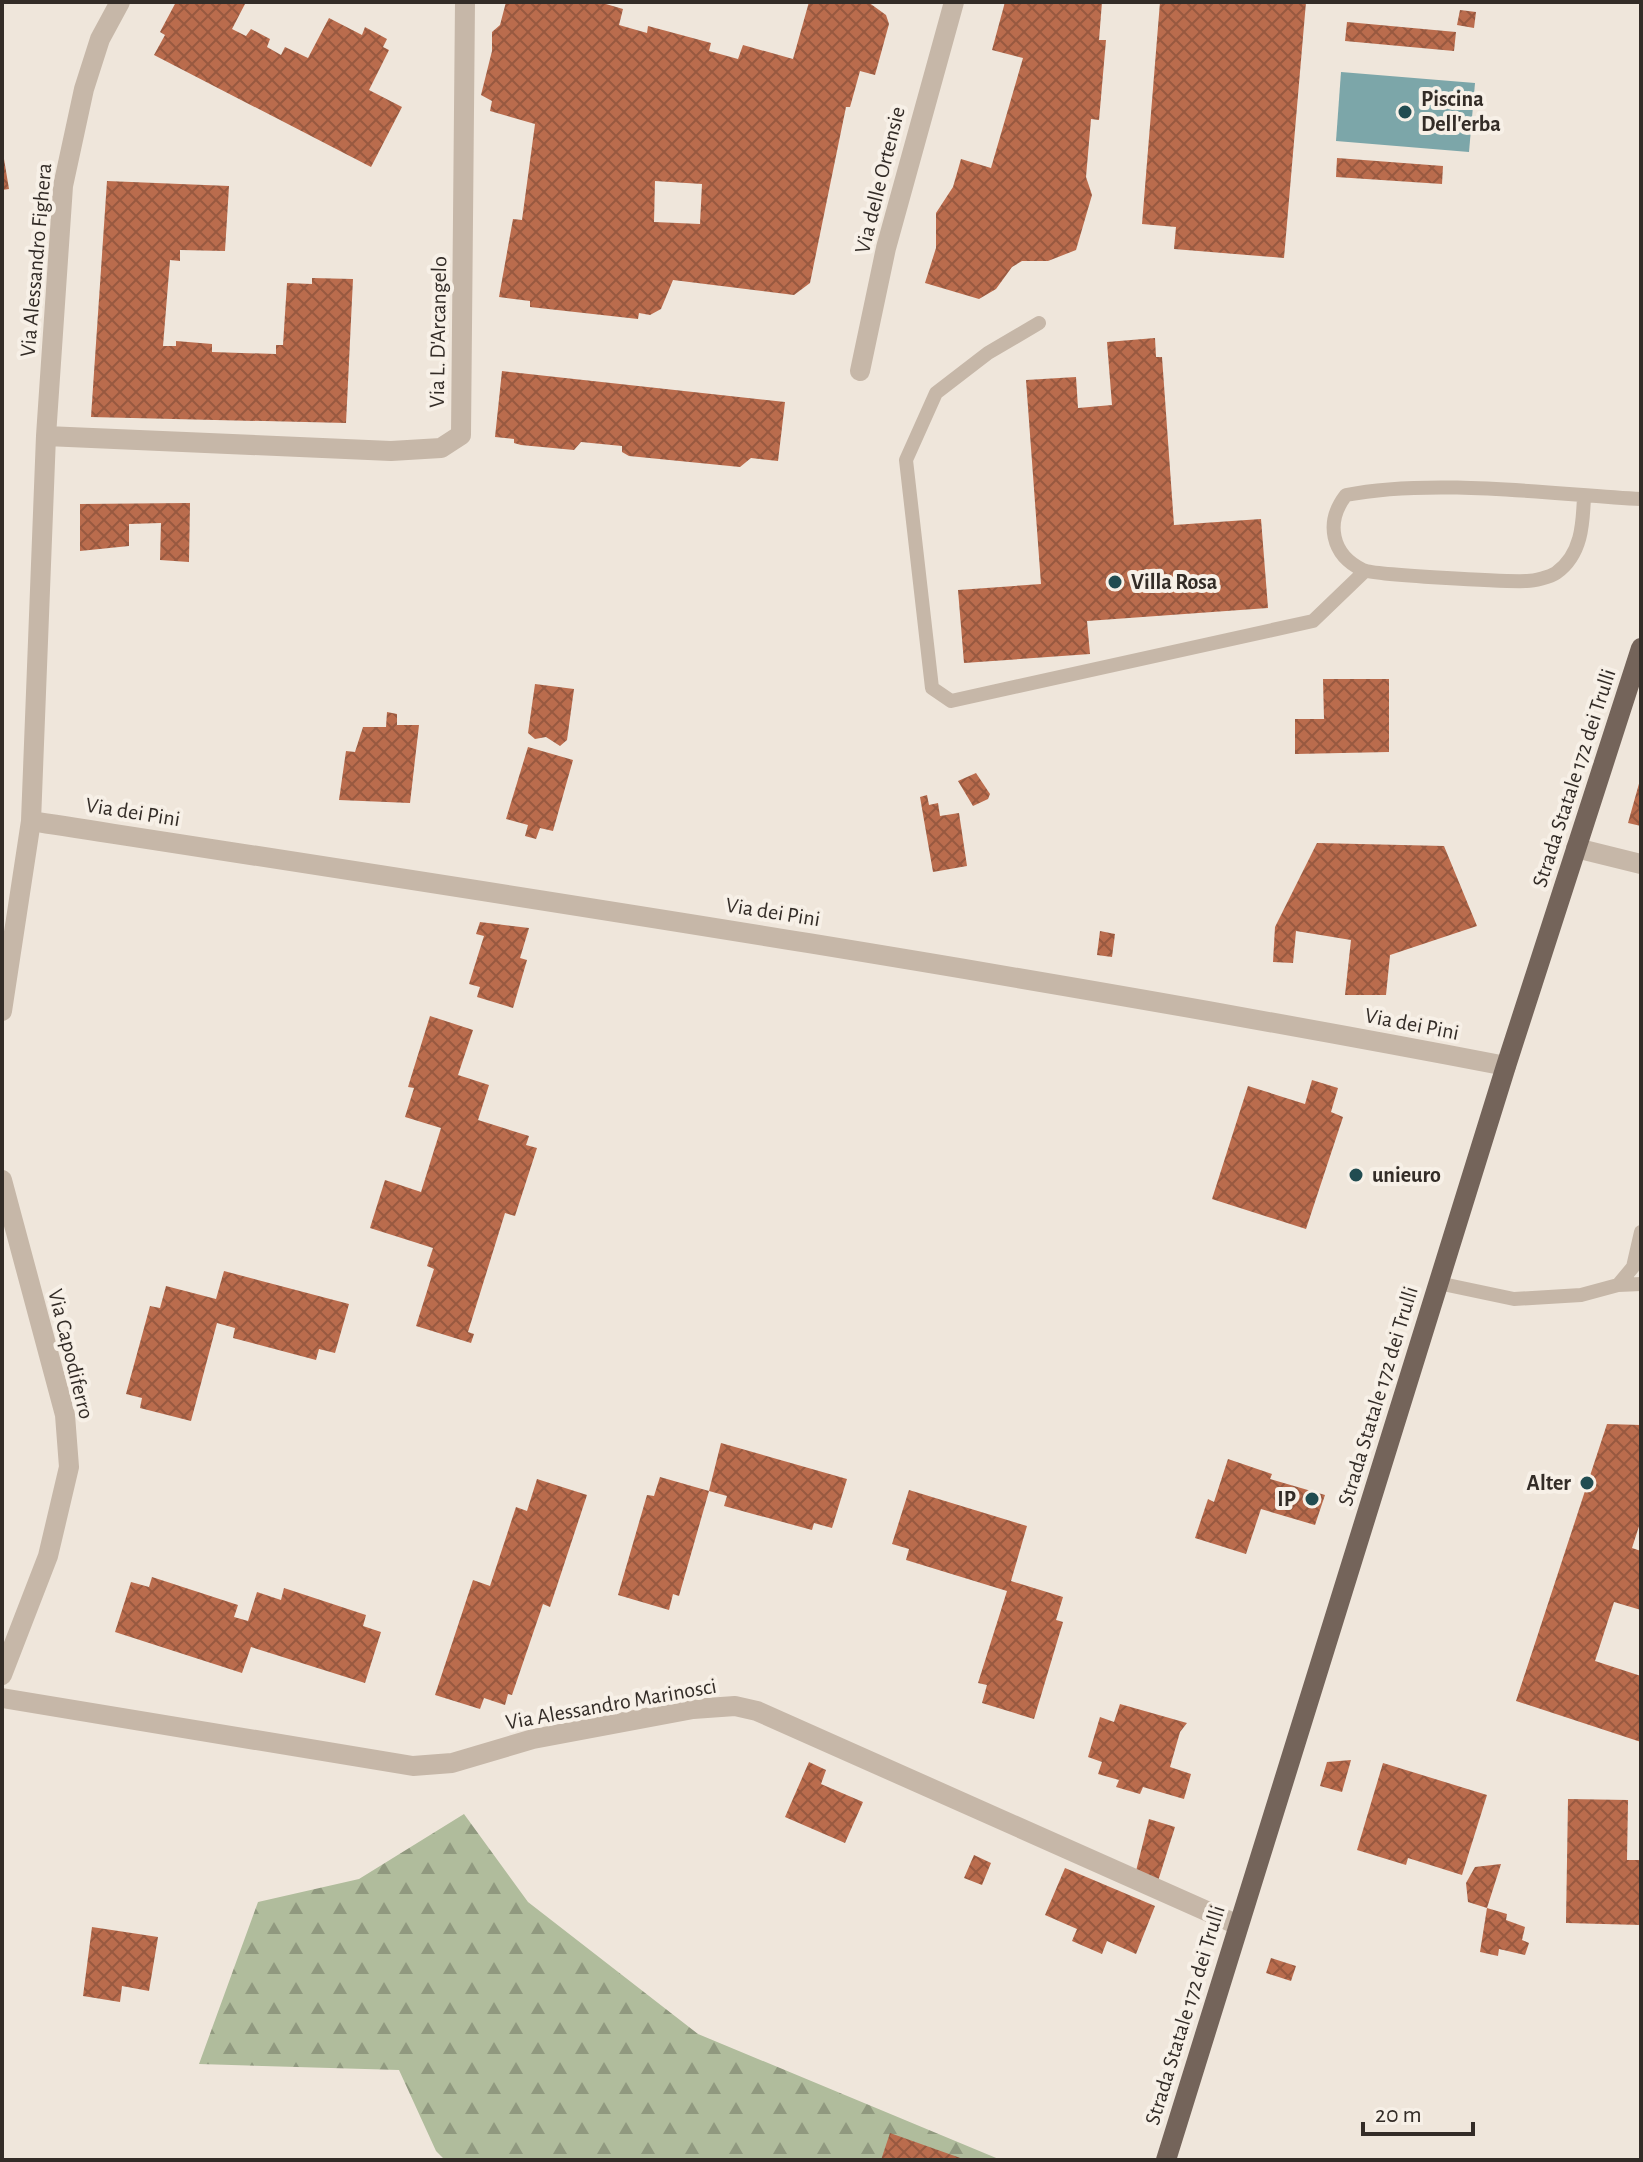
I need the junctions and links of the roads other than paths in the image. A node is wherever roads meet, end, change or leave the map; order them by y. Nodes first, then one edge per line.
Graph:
1 (120, 2) edge
2 (465, 2) edge
3 (954, 2) edge
4 (1039, 323) dead end
5 (860, 371) dead end
6 (46, 436) junction
7 (1584, 496) junction
8 (1641, 499) edge
9 (1365, 571) junction
10 (1641, 648) edge
11 (31, 821) junction
12 (1576, 848) junction
13 (1641, 864) edge
14 (2, 1011) edge
15 (1506, 1066) junction
16 (2, 1180) edge
17 (1641, 1232) edge
18 (1438, 1283) junction
19 (1641, 1284) edge
20 (1618, 1285) junction
21 (2, 1675) edge
22 (2, 1698) edge
23 (1238, 1925) junction
24 (1166, 2160) edge

1 - 6 street, Via Alessandro Fighera
2 - 6 street, Via L. D'Arcangelo
3 - 5 street, Via delle Ortensie
4 - 9 lane
6 - 11 street
7 - 8 lane
7 - 9 lane
7 - 9 lane
10 - 12 main road, Strada Statale 172 dei Trulli
11 - 14 street
11 - 15 street, Via dei Pini
12 - 13 street
12 - 15 main road, Strada Statale 172 dei Trulli
15 - 18 main road, Strada Statale 172 dei Trulli
16 - 21 street, Via Capodiferro
17 - 20 lane
18 - 20 lane
18 - 23 main road, Strada Statale 172 dei Trulli
19 - 20 lane
22 - 23 street, Via Alessandro Marinosci
23 - 24 main road, Strada Statale 172 dei Trulli

